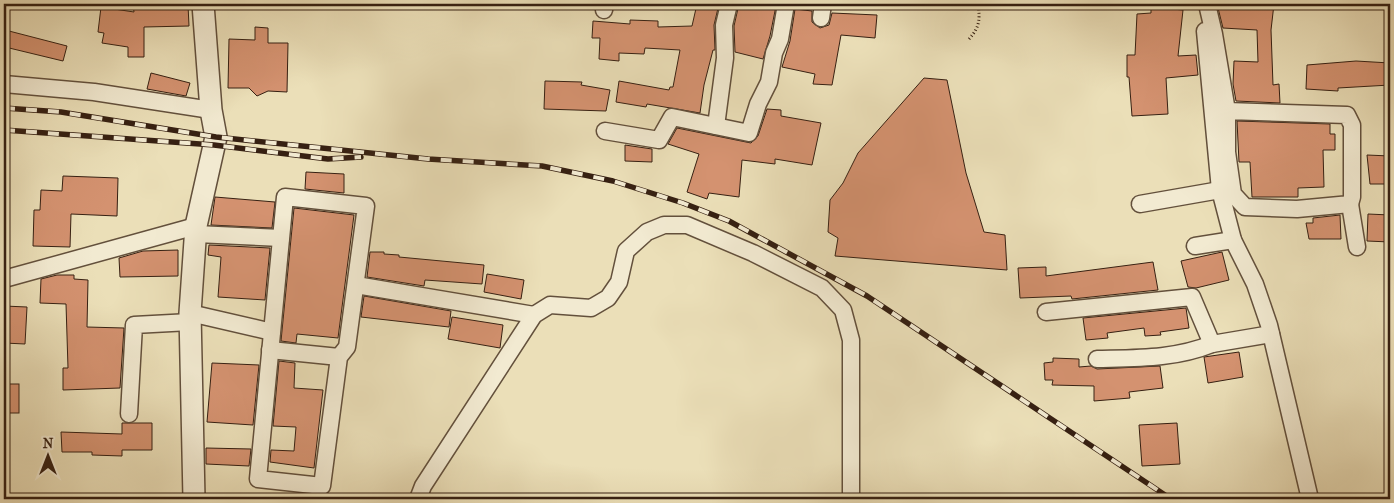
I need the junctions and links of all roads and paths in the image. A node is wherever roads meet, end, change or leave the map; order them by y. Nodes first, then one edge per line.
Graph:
1 (203, 4) edge
2 (729, 4) edge
3 (786, 4) edge
4 (978, 4) edge
5 (1206, 4) edge
6 (969, 39) dead end
7 (4, 84) edge
8 (210, 110) junction
9 (1227, 111) junction
10 (716, 126) junction
11 (605, 131) dead end
12 (1220, 190) junction
13 (1140, 204) dead end
14 (1350, 204) junction
15 (196, 230) junction
16 (281, 238) junction
17 (1233, 240) junction
18 (1195, 246) dead end
19 (1357, 247) dead end
20 (4, 279) edge
21 (356, 285) junction
22 (1046, 312) dead end
23 (534, 315) junction
24 (190, 318) junction
25 (272, 332) junction
26 (1271, 334) junction
27 (1212, 344) junction
28 (270, 350) junction
29 (339, 358) junction
30 (1097, 359) dead end
31 (129, 414) dead end
32 (194, 499) edge
33 (418, 499) edge
34 (851, 499) edge
35 (1310, 499) edge

1 - 8 street
2 - 10 street
3 - 10 street
4 - 6 path
5 - 9 street
5 - 12 street
7 - 8 street
8 - 15 street
9 - 14 street
9 - 14 street
10 - 11 street
12 - 13 street
12 - 17 street
14 - 19 street
15 - 16 street
15 - 20 street
15 - 24 street
16 - 21 street
16 - 25 street
17 - 18 street
17 - 26 street
21 - 23 street
21 - 29 street
22 - 27 street
23 - 33 street
23 - 34 street
24 - 25 street
24 - 31 street
24 - 32 street
25 - 28 street
26 - 27 street
26 - 35 street
27 - 30 street
28 - 29 street
28 - 29 street

